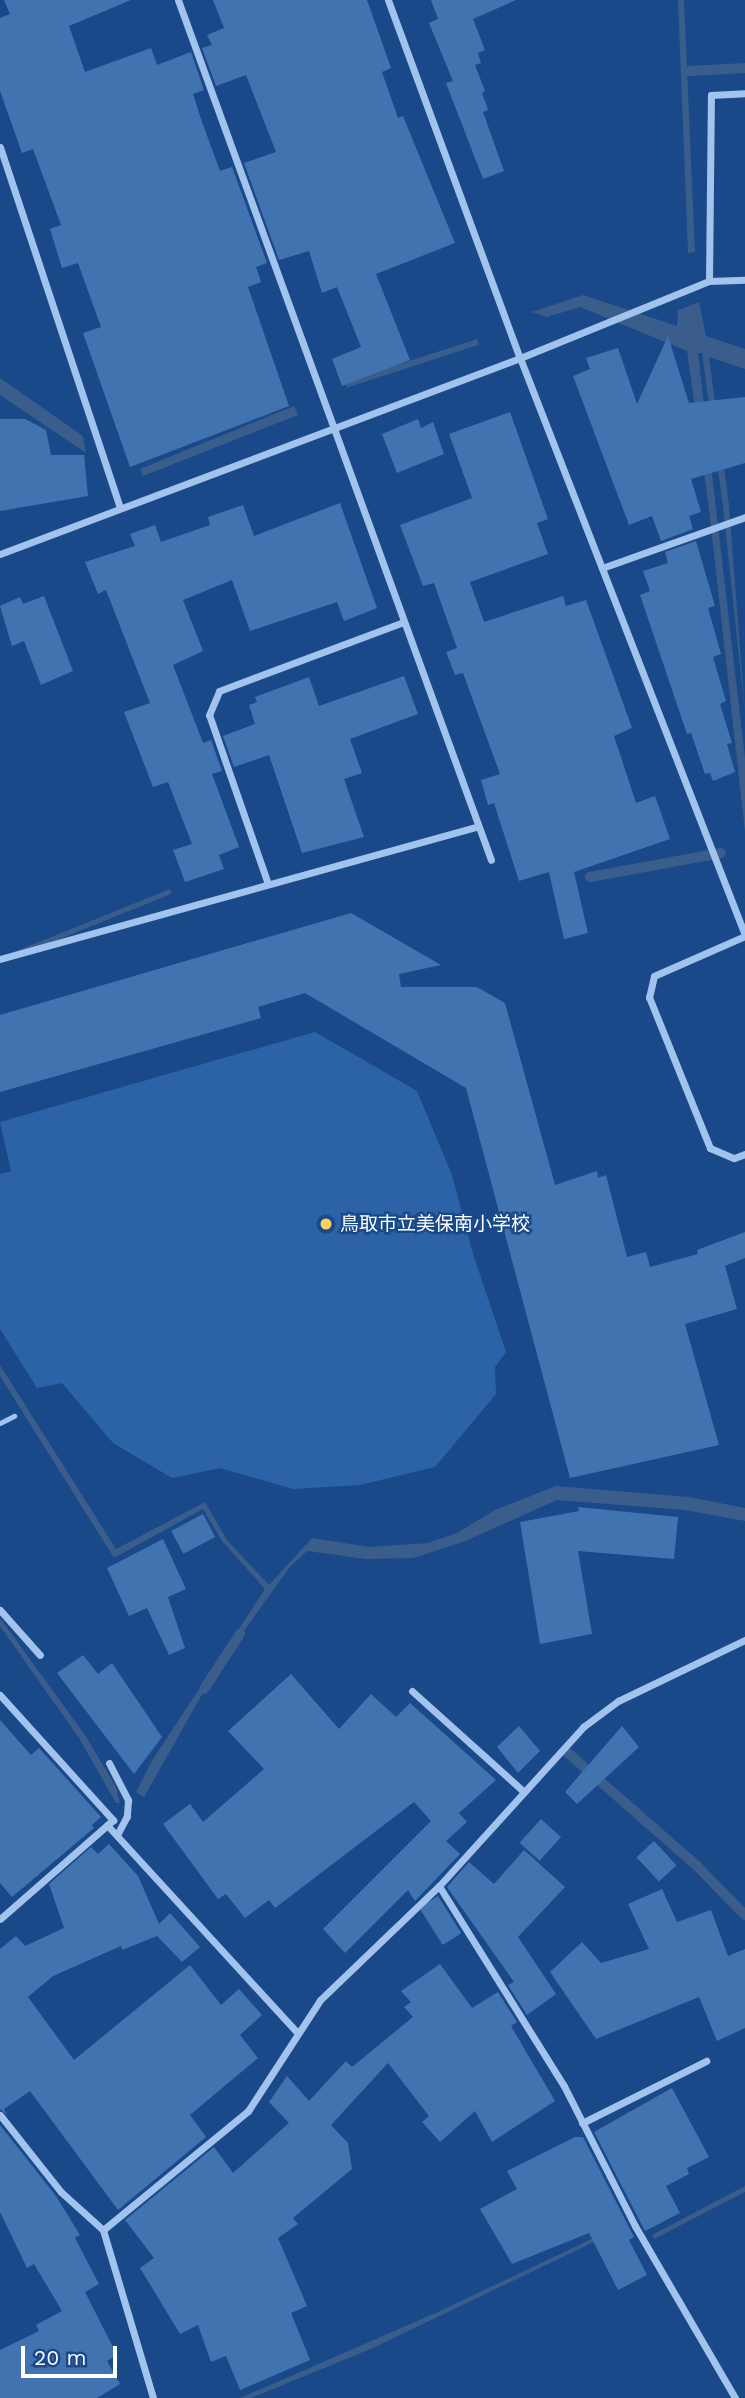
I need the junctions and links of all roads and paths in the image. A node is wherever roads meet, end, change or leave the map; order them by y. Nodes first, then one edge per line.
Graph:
1 (178, 0) edge
2 (388, 0) edge
3 (745, 93) edge
4 (0, 147) edge
5 (745, 280) edge
6 (709, 281) junction
7 (520, 358) junction
8 (334, 429) junction
9 (120, 507) junction
10 (745, 517) edge
11 (0, 554) edge
12 (602, 568) junction
13 (404, 622) junction
14 (478, 826) junction
15 (491, 860) dead end
16 (268, 884) junction
17 (745, 936) edge
18 (0, 959) edge
19 (745, 1154) edge
20 (14, 1416) dead end
21 (0, 1423) edge
22 (0, 1610) edge
23 (745, 1640) edge
24 (40, 1655) dead end
25 (412, 1690) dead end
26 (0, 1695) edge
27 (109, 1763) dead end
28 (522, 1790) junction
29 (107, 1825) junction
30 (117, 1835) junction
31 (439, 1886) junction
32 (0, 1919) edge
33 (298, 2032) junction
34 (706, 2061) dead end
35 (0, 2115) edge
36 (582, 2123) junction
37 (103, 2230) junction
38 (153, 2398) edge
39 (735, 2398) edge

1 - 8 street
2 - 7 street
3 - 6 street
4 - 9 street
5 - 6 street
6 - 7 street
7 - 8 street
7 - 12 street
8 - 9 street
8 - 13 street
9 - 11 street
10 - 12 street
12 - 17 street
13 - 14 street
13 - 16 street
14 - 15 street
14 - 16 street
16 - 18 street
17 - 19 street
20 - 21 lane
22 - 24 street
23 - 28 street
25 - 28 street
26 - 29 street
27 - 30 street
28 - 31 street
29 - 30 street
29 - 32 street
30 - 33 street
31 - 33 street
31 - 36 street
33 - 37 street
34 - 36 street
35 - 37 street
36 - 39 street
37 - 38 street

